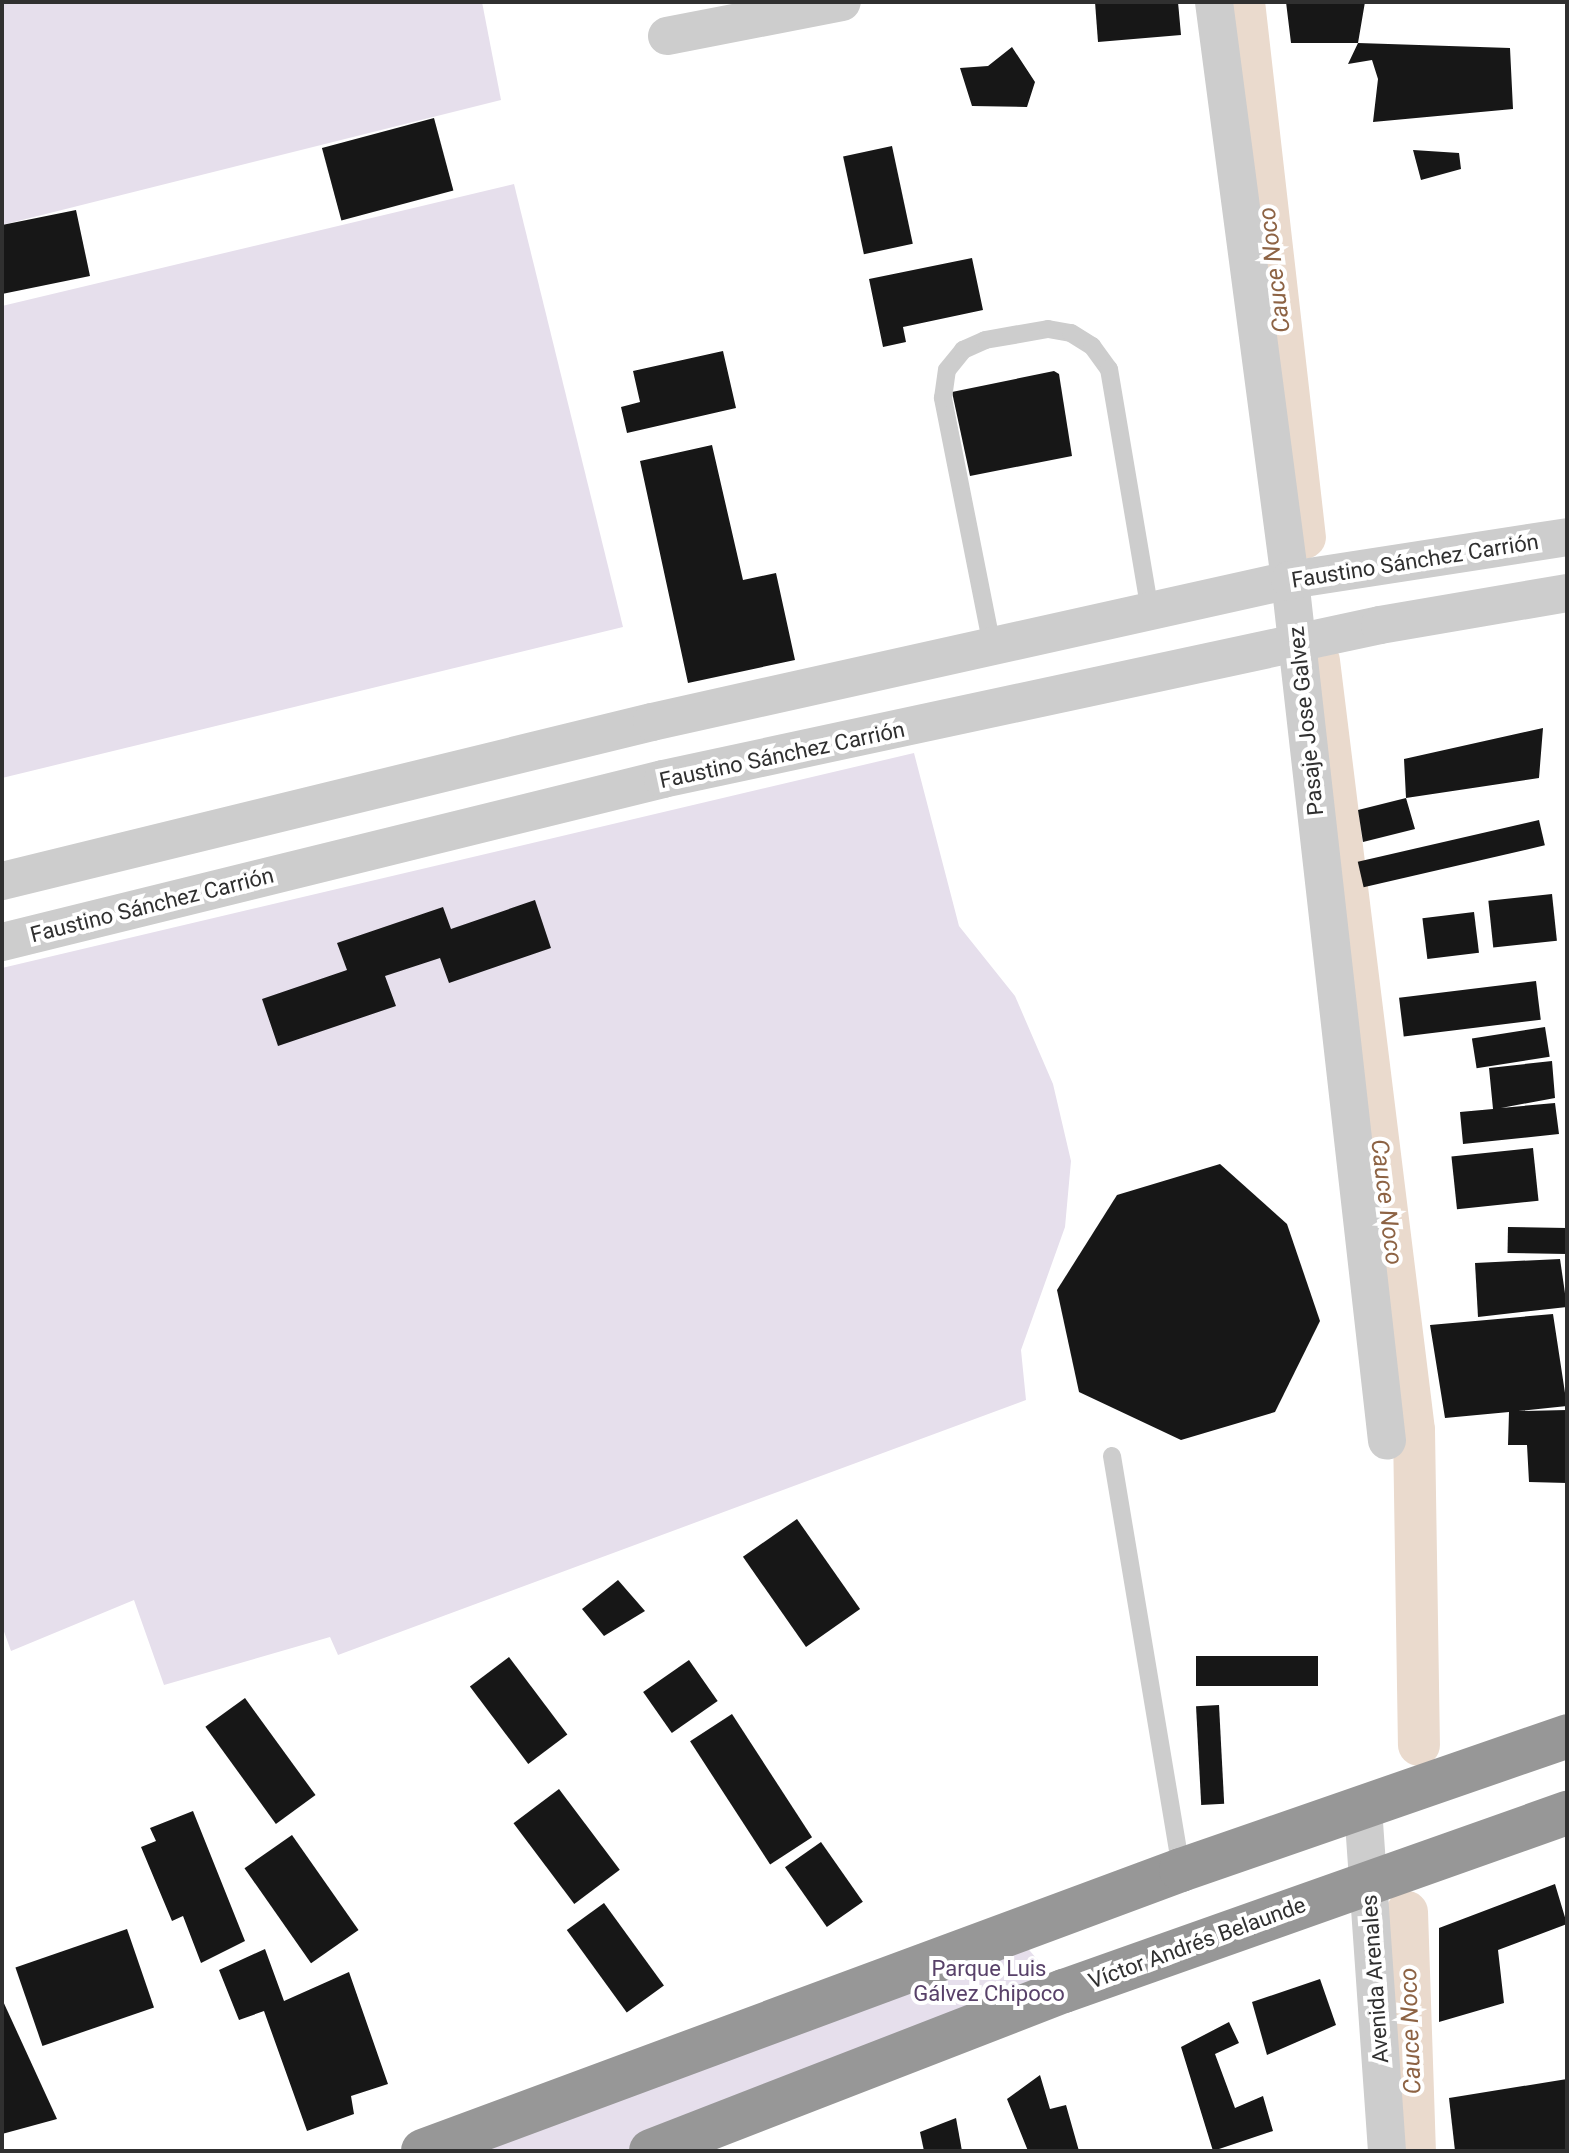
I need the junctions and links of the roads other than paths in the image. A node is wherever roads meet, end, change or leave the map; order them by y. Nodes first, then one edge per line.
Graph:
1 (842, 2) edge
2 (1214, 2) edge
3 (667, 36) dead end
4 (1567, 537) edge
5 (1290, 580) junction
6 (1567, 593) edge
7 (1150, 611) junction
8 (992, 646) junction
9 (1298, 647) junction
10 (652, 722) junction
11 (663, 779) junction
12 (15, 878) edge
13 (42, 932) junction
14 (2, 942) edge
15 (1387, 1441) dead end
16 (1112, 1456) dead end
17 (1567, 1736) edge
18 (1363, 1808) junction
19 (1567, 1813) edge
20 (1181, 1870) junction
21 (1368, 1881) junction
22 (657, 2150) edge
23 (423, 2151) edge
24 (1387, 2151) edge

1 - 3 street
2 - 5 street, Pasaje Jose Galvez
4 - 5 street, Faustino Sánchez Carrión
5 - 7 street, Faustino Sánchez Carrión
5 - 9 street, Pasaje Jose Galvez
6 - 9 street, Faustino Sánchez Carrión
7 - 8 street, Faustino Sánchez Carrión
7 - 8 lane
8 - 10 street, Faustino Sánchez Carrión
9 - 11 street, Faustino Sánchez Carrión
9 - 15 street, Pasaje Jose Galvez
10 - 11 street
10 - 12 street, Faustino Sánchez Carrión
11 - 13 street, Faustino Sánchez Carrión
12 - 13 street
13 - 14 street, Faustino Sánchez Carrión
16 - 20 lane
17 - 18 highway
18 - 20 highway
18 - 21 street, Avenida Arenales
19 - 21 highway, Víctor Andrés Belaunde
20 - 23 highway
21 - 22 highway, Víctor Andrés Belaunde
21 - 24 street, Avenida Arenales

